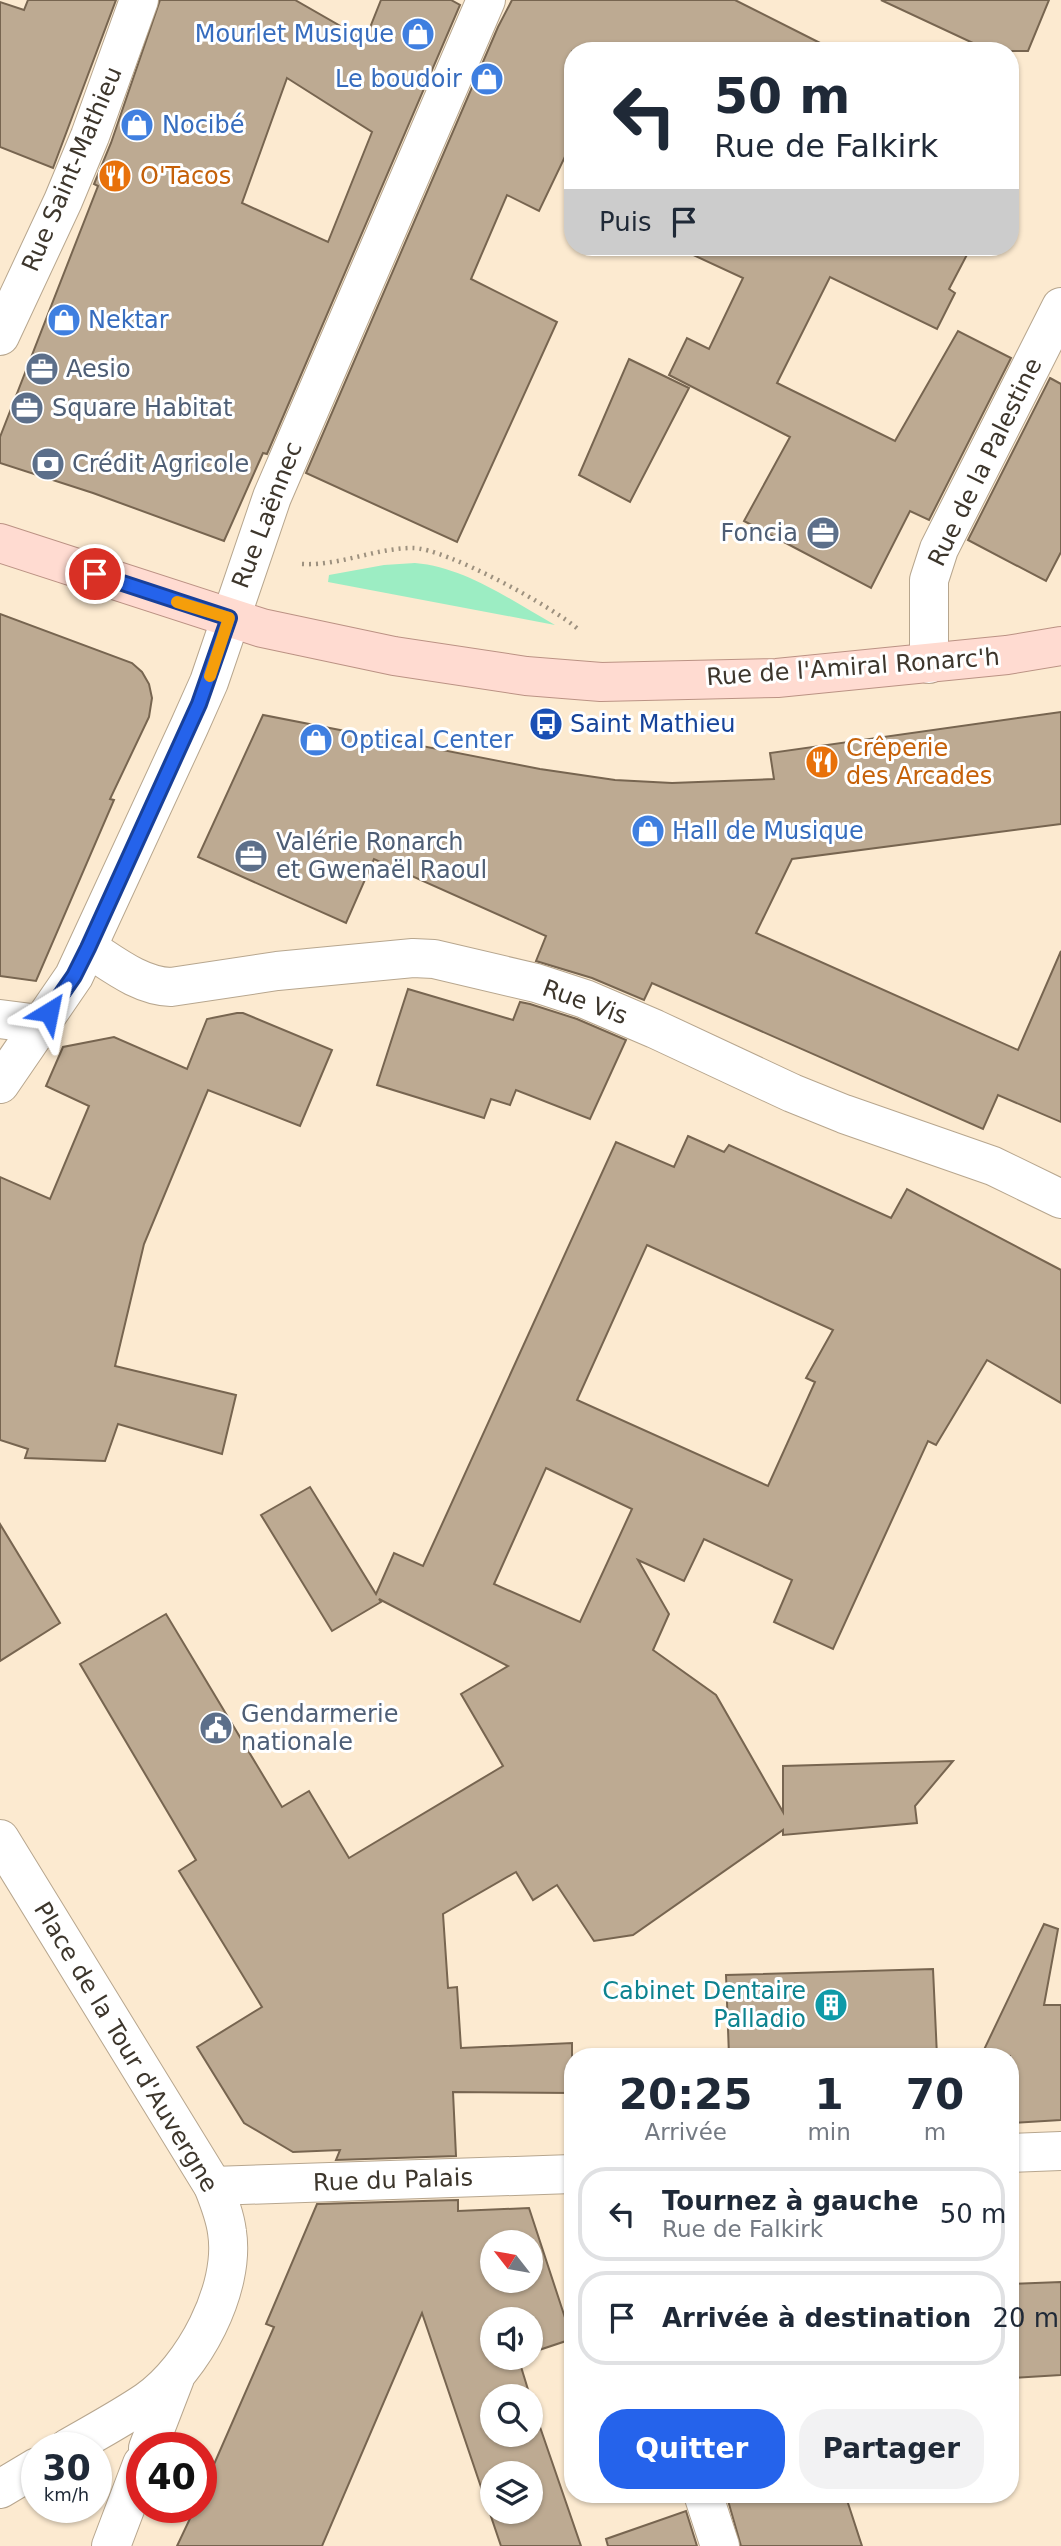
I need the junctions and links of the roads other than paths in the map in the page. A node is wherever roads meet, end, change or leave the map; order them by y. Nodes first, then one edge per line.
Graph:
1 (139, 0) edge
2 (481, 2) edge
3 (1061, 307) edge
4 (0, 336) edge
5 (0, 542) edge
6 (229, 618) junction
7 (1060, 647) edge
8 (929, 664) junction
9 (88, 948) junction
10 (0, 1019) edge
11 (39, 1024) junction
12 (0, 1084) edge
13 (1061, 1199) edge
14 (0, 1839) edge
15 (1061, 2151) edge
16 (1019, 2153) edge
17 (564, 2174) edge
18 (213, 2186) junction
19 (176, 2376) junction
20 (95, 2432) edge
21 (154, 2432) edge
22 (21, 2477) edge
23 (0, 2489) edge
24 (706, 2503) edge
25 (126, 2506) edge
26 (111, 2546) edge
27 (720, 2546) edge

1 - 4 street, Rue Saint-Mathieu
2 - 6 street, Rue Laënnec
3 - 8 street, Rue de la Palestine
5 - 6 main road, Rue de l'Amiral Ronarc'h
6 - 8 main road, Rue de l'Amiral Ronarc'h
6 - 9 street, Rue Laënnec
7 - 8 main road, Rue de l'Amiral Ronarc'h
9 - 11 street, Rue Laënnec
9 - 13 street, Rue Vis
10 - 11 street
11 - 12 street, Rue Laënnec
14 - 18 street, Place de la Tour d'Auvergne
15 - 16 street
17 - 18 street, Rue du Palais
18 - 19 street, Place de la Tour d'Auvergne
19 - 20 street, Place de la Tour d'Auvergne
19 - 21 street, Place de la Tour d'Auvergne
22 - 23 street
24 - 27 street
25 - 26 street

